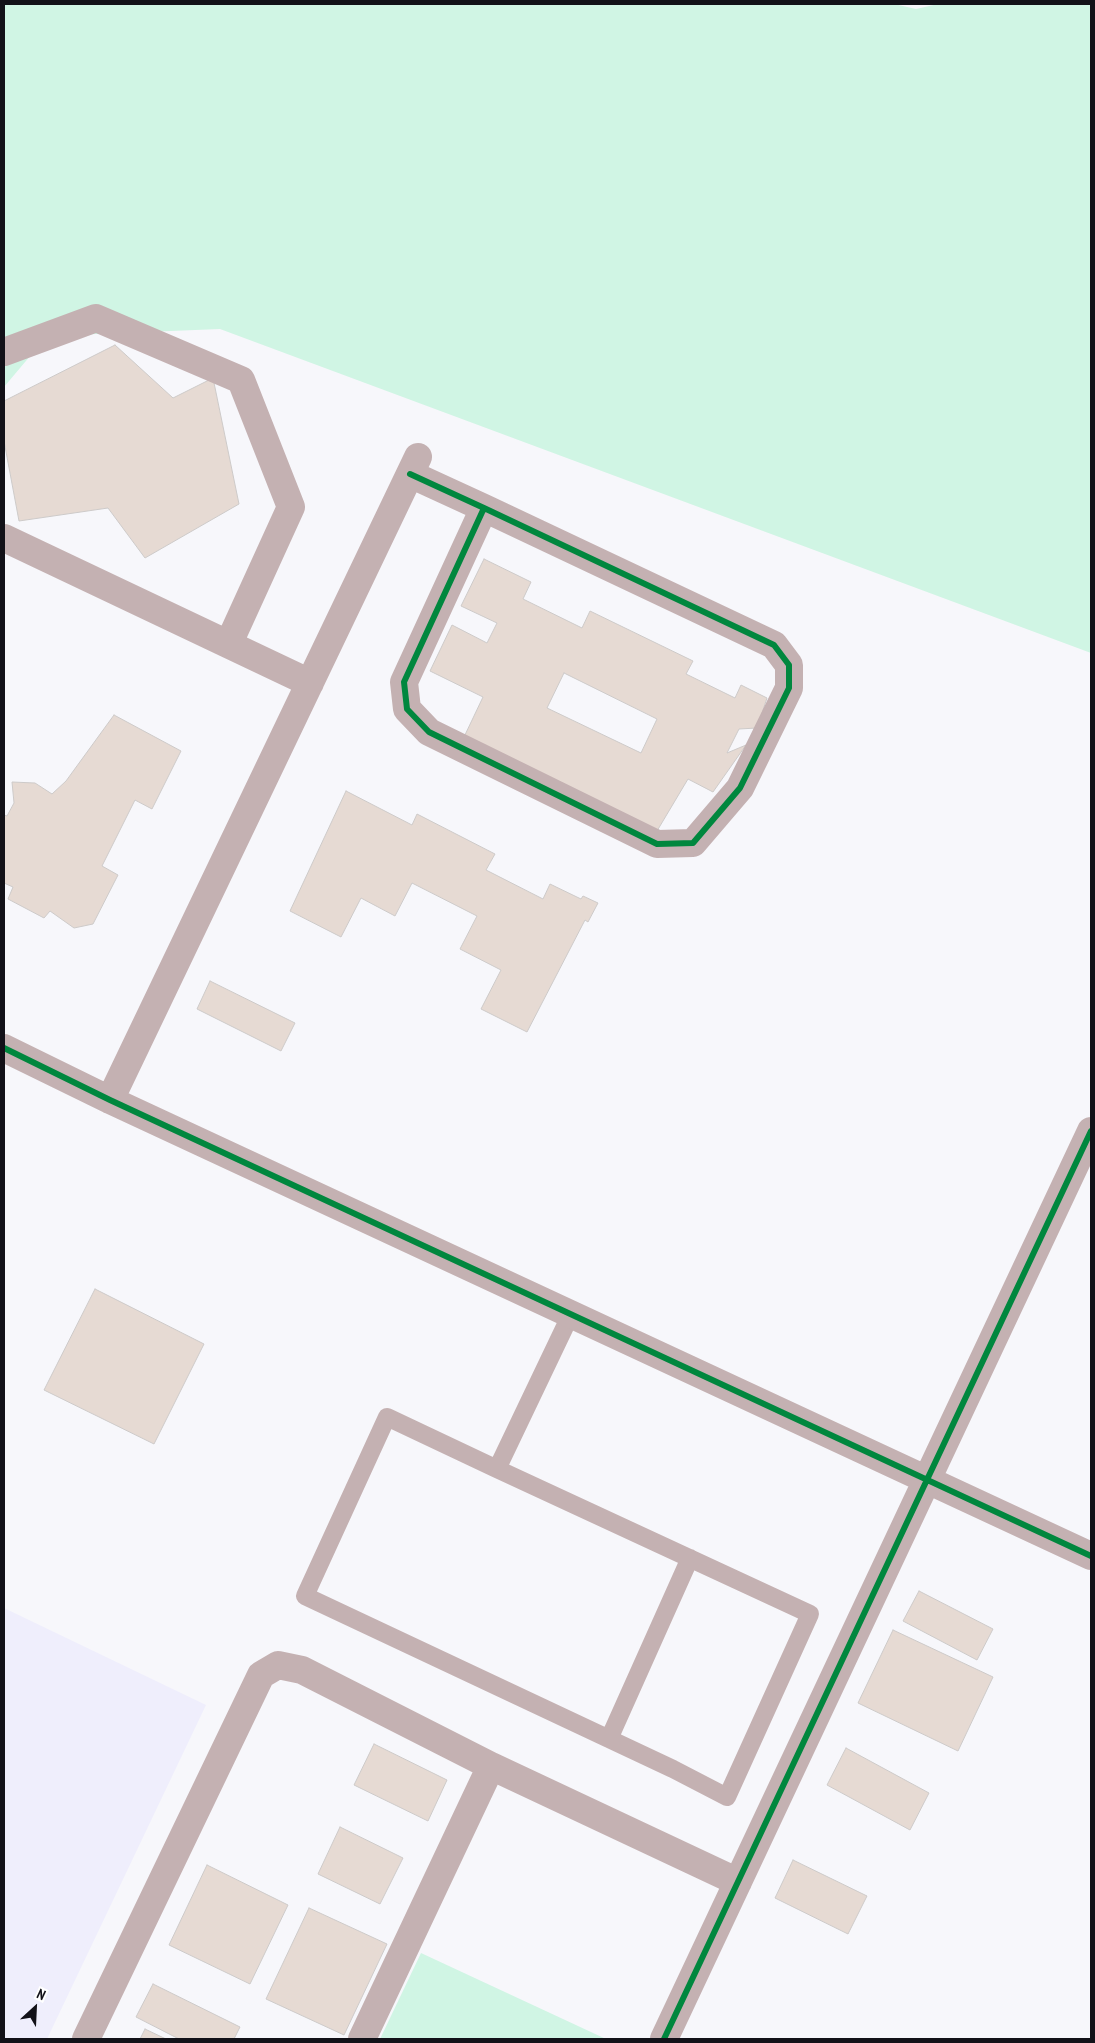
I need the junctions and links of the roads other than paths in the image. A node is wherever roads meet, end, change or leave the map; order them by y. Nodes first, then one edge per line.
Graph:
1 (4, 352) edge
2 (484, 508) junction
3 (4, 538) edge
4 (228, 643) junction
5 (310, 683) junction
6 (4, 1048) edge
7 (110, 1100) junction
8 (1091, 1131) edge
9 (571, 1314) junction
10 (497, 1469) junction
11 (927, 1479) junction
12 (1091, 1556) edge
13 (690, 1558) junction
14 (610, 1739) junction
15 (491, 1766) junction
16 (738, 1882) junction
17 (86, 2039) edge
18 (362, 2039) edge
19 (664, 2039) edge

1 - 4 street
2 - 2 street
2 - 5 street
3 - 4 street
4 - 5 street
5 - 7 street
6 - 7 street
7 - 9 street
8 - 11 street
9 - 10 lane
9 - 11 street
10 - 13 lane
10 - 14 lane
11 - 12 street
11 - 16 street
13 - 14 lane
13 - 14 lane
15 - 16 street
15 - 17 street
15 - 18 street
16 - 19 street

